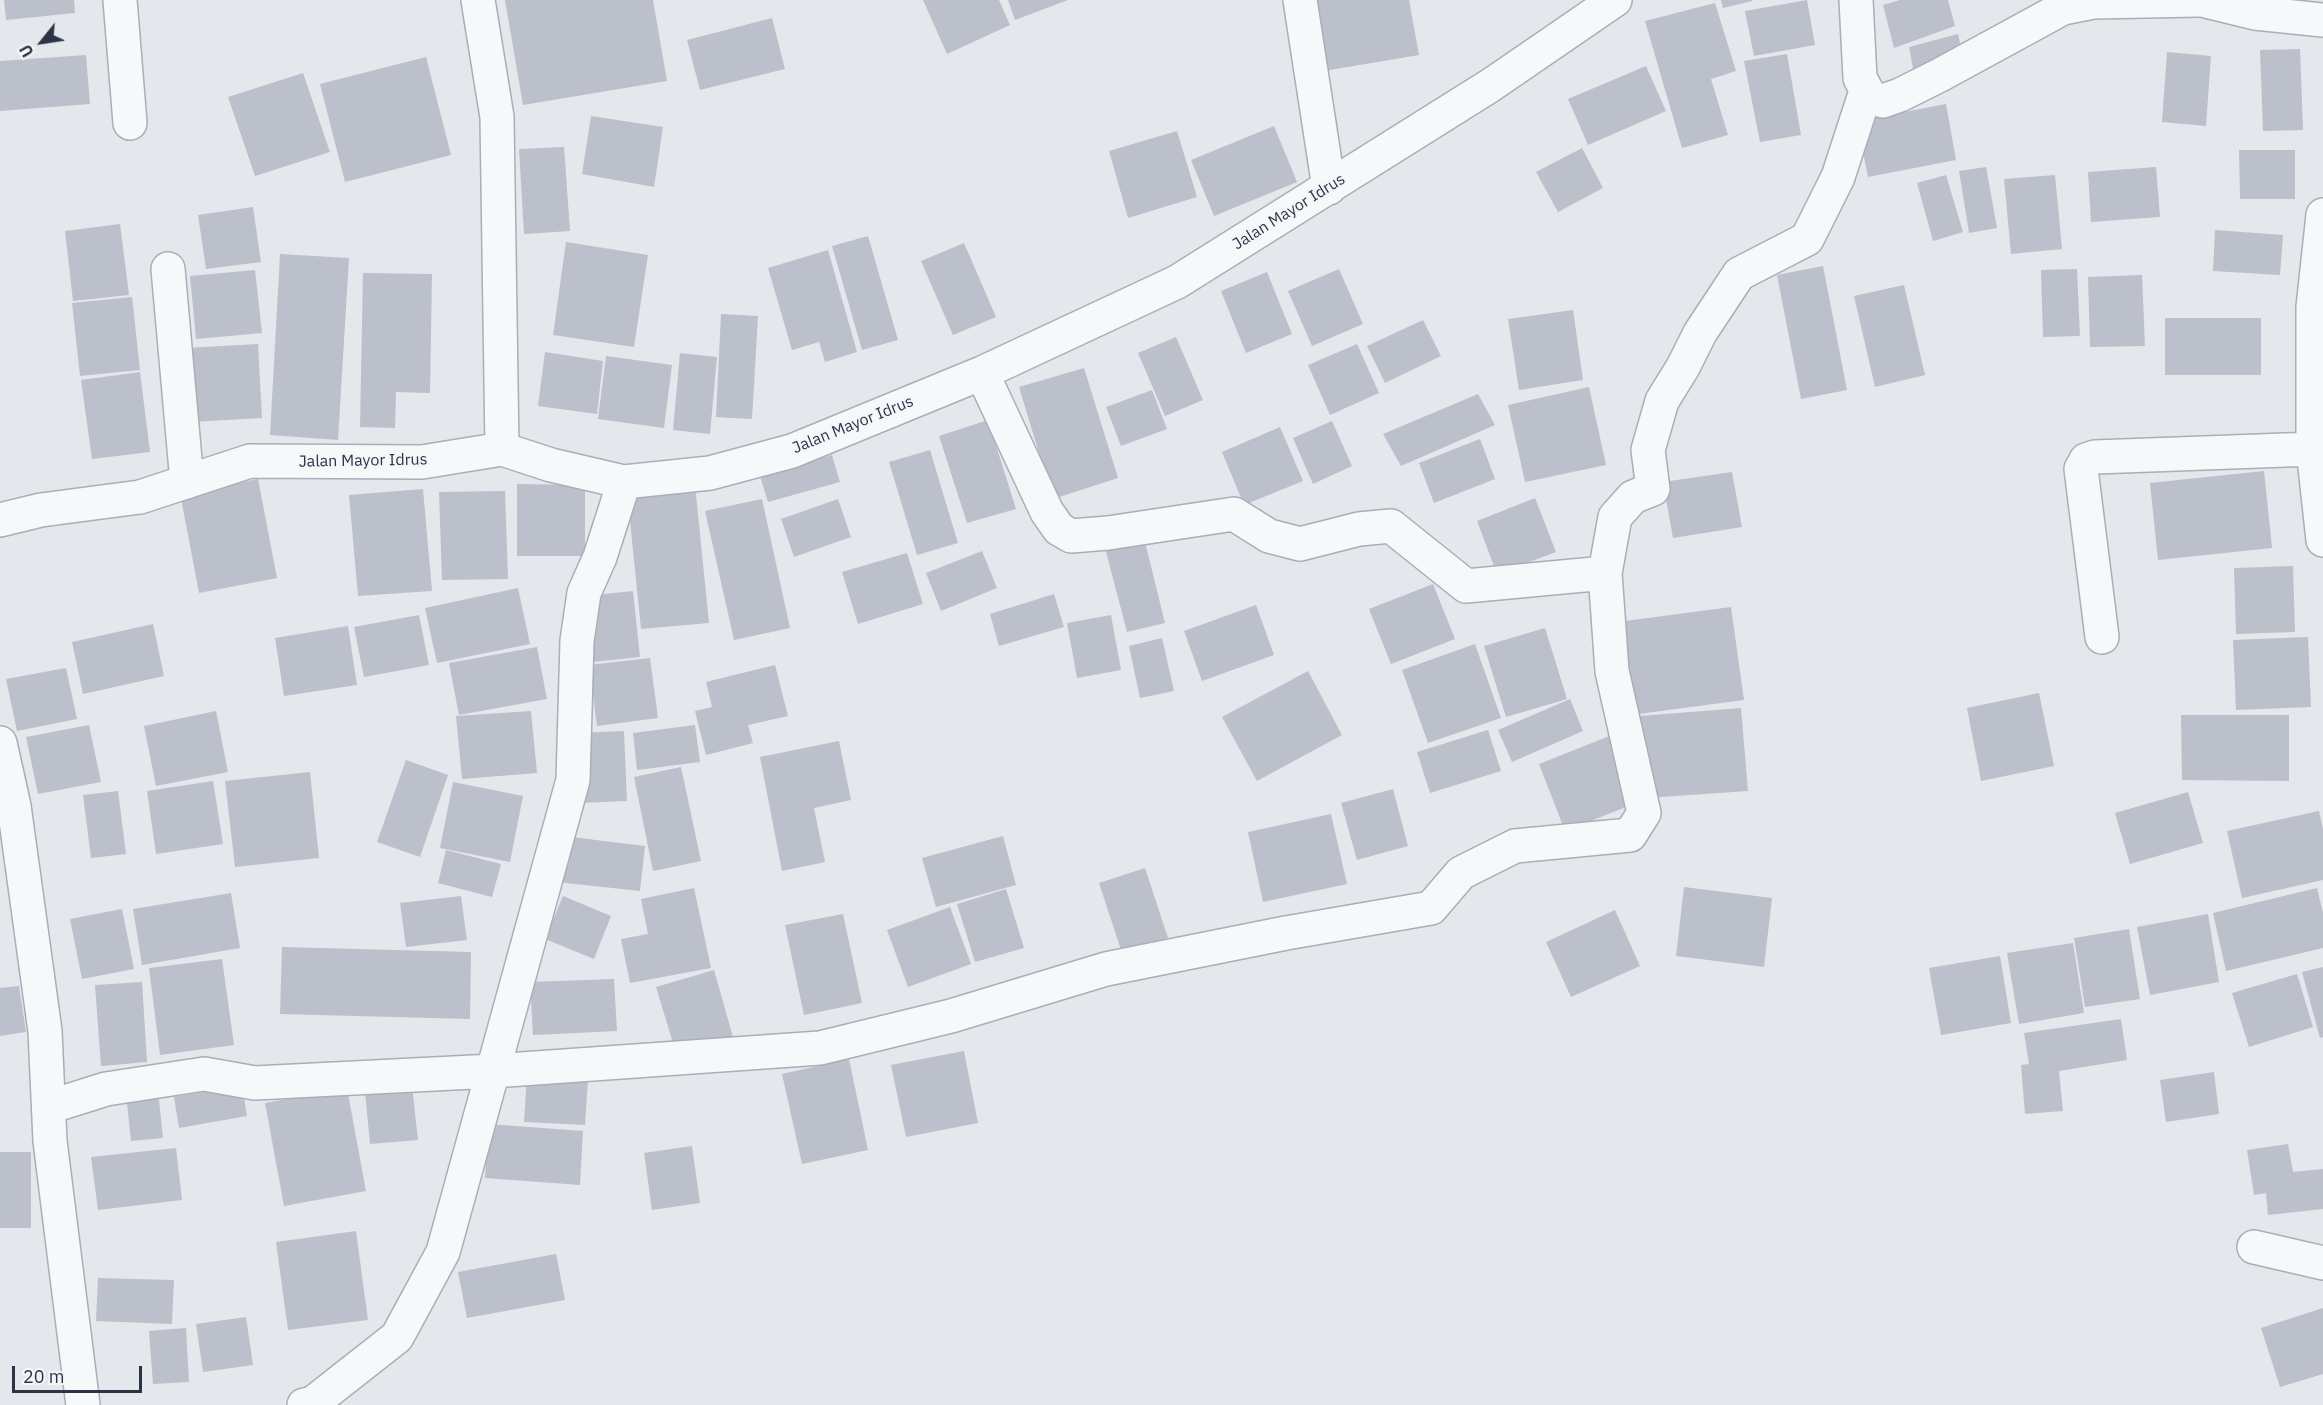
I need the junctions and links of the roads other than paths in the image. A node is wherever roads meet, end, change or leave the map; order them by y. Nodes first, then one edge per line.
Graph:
1 (120, 0) edge
2 (478, 0) edge
3 (1300, 0) edge
4 (1615, 0) edge
5 (1856, 0) edge
6 (2201, 0) edge
7 (2323, 20) edge
8 (1866, 91) junction
9 (129, 123) dead end
10 (1329, 188) junction
11 (2323, 216) edge
12 (168, 269) dead end
13 (982, 373) junction
14 (502, 449) junction
15 (2313, 449) junction
16 (187, 482) junction
17 (624, 482) junction
18 (0, 520) edge
19 (2323, 540) edge
20 (1605, 573) junction
21 (2102, 637) dead end
22 (0, 743) edge
23 (493, 1071) junction
24 (49, 1107) junction
25 (2254, 1247) dead end
26 (2323, 1263) edge
27 (83, 1405) edge
28 (304, 1405) edge

1 - 9 street
2 - 14 street
3 - 10 street
4 - 10 street, Jalan Mayor Idrus
5 - 8 street
6 - 7 street
6 - 8 street
8 - 20 street
10 - 13 street, Jalan Mayor Idrus
11 - 15 street
12 - 16 street
13 - 17 street, Jalan Mayor Idrus
13 - 20 street
14 - 16 street, Jalan Mayor Idrus
14 - 17 street, Jalan Mayor Idrus
15 - 19 street
15 - 21 street
16 - 18 street, Jalan Mayor Idrus
17 - 23 street
20 - 23 street
22 - 24 street
23 - 24 street
23 - 28 street
24 - 27 street
25 - 26 street

